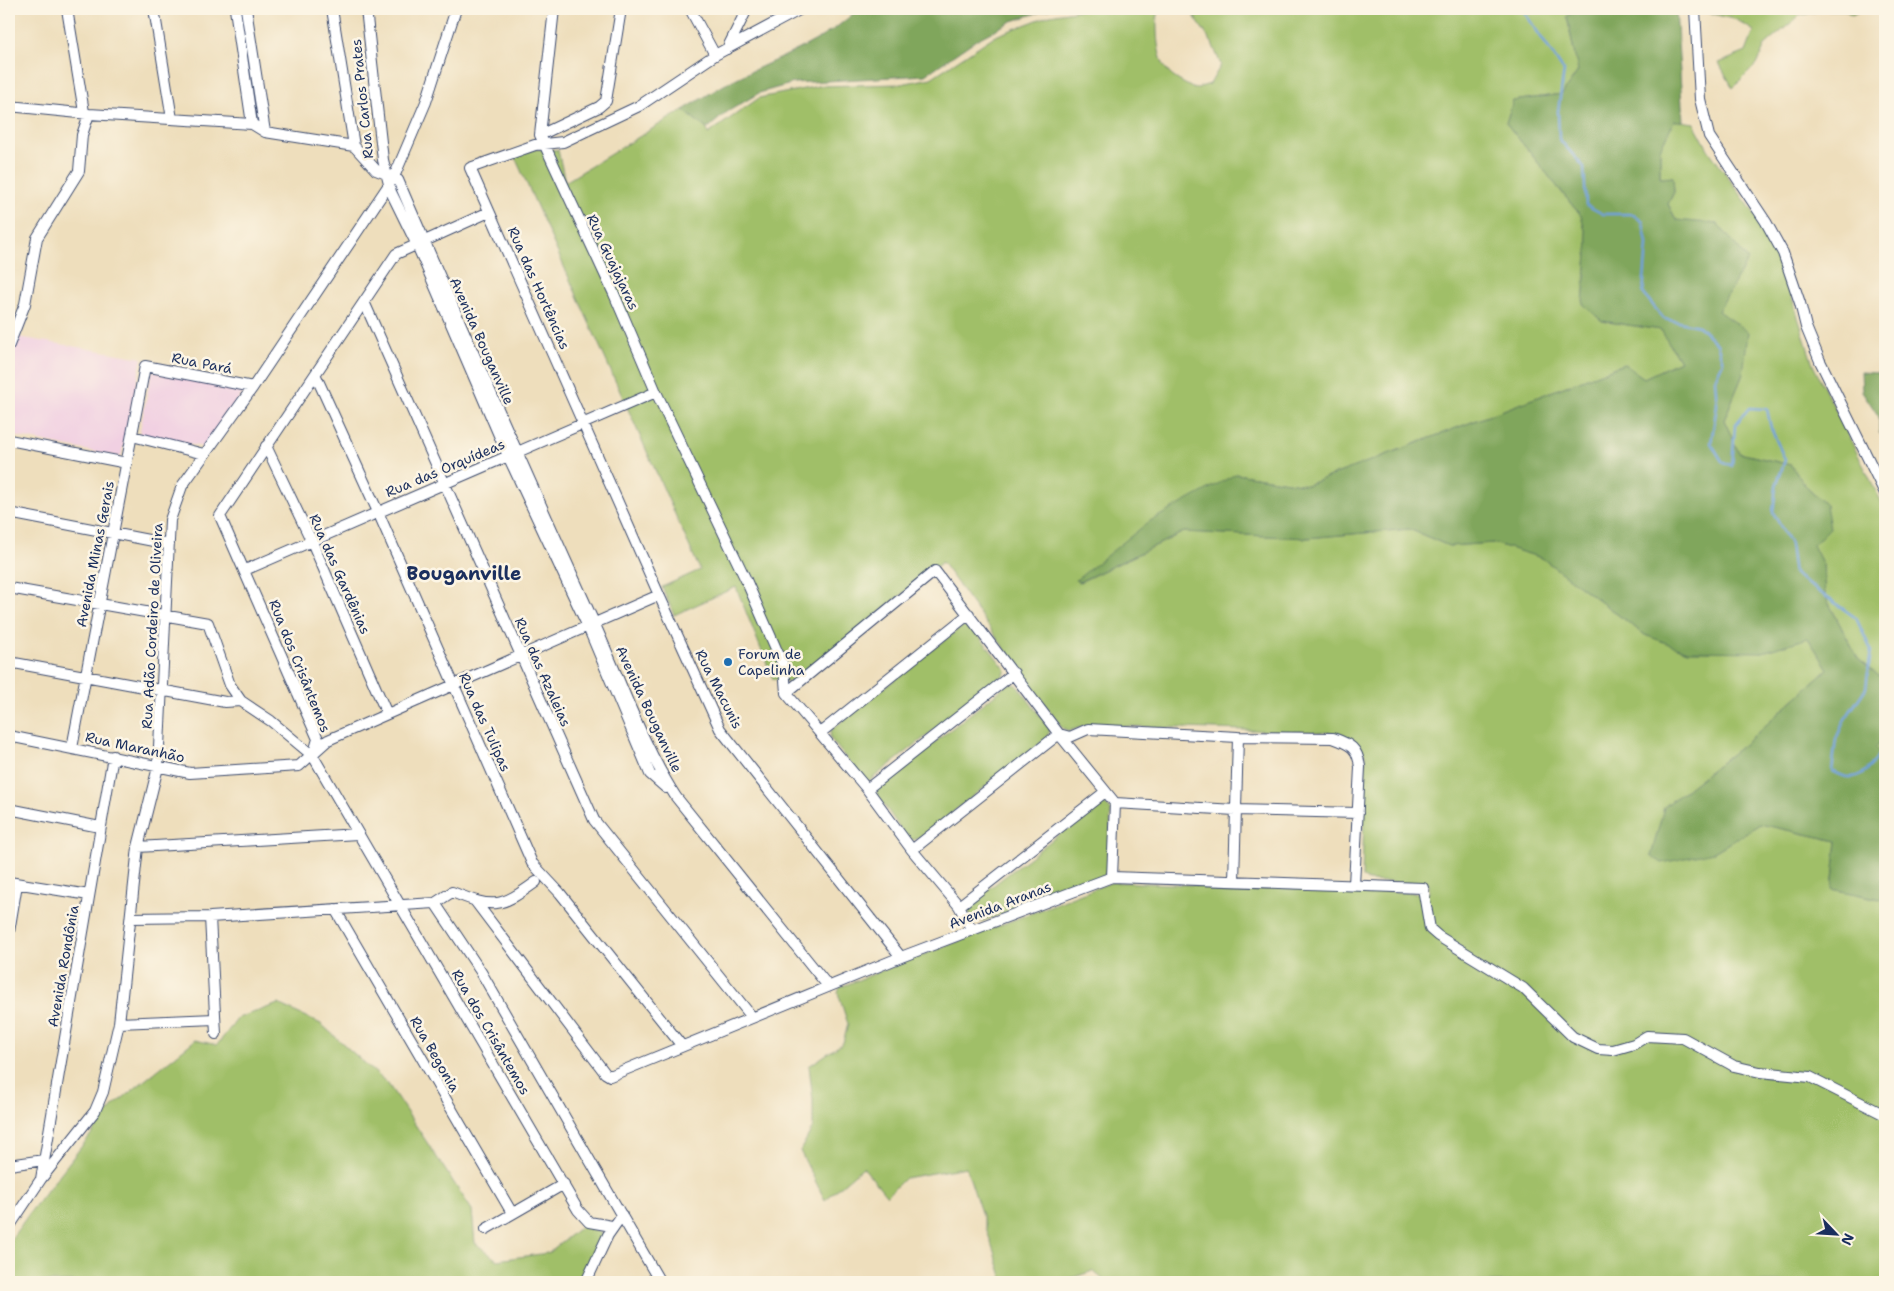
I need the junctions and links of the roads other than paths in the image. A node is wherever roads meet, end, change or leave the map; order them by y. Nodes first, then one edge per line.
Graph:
1 (67, 9) edge
2 (154, 9) edge
3 (235, 9) edge
4 (246, 9) edge
5 (332, 9) edge
6 (366, 9) edge
7 (455, 9) edge
8 (554, 9) edge
9 (621, 9) edge
10 (690, 9) edge
11 (747, 9) edge
12 (801, 9) edge
13 (1695, 9) edge
14 (727, 49) junction
15 (715, 56) junction
16 (9, 106) edge
17 (86, 113) junction
18 (172, 119) junction
19 (252, 124) junction
20 (265, 132) junction
21 (542, 139) junction
22 (354, 146) junction
23 (389, 178) junction
24 (490, 212) junction
25 (421, 243) junction
26 (365, 304) junction
27 (9, 345) edge
28 (146, 366) joint
29 (316, 376) junction
30 (253, 387) junction
31 (656, 392) junction
32 (584, 424) junction
33 (132, 436) junction
34 (9, 440) edge
35 (266, 446) junction
36 (204, 454) junction
37 (512, 454) junction
38 (127, 463) junction
39 (444, 484) junction
40 (1885, 493) edge
41 (378, 512) junction
42 (9, 514) edge
43 (113, 534) junction
44 (312, 542) junction
45 (169, 544) junction
46 (245, 570) junction
47 (9, 588) edge
48 (659, 595) junction
49 (100, 605) junction
50 (969, 614) junction
51 (165, 616) junction
52 (592, 626) junction
53 (521, 657) junction
54 (9, 662) edge
55 (1014, 673) junction
56 (86, 676) junction
57 (454, 686) junction
58 (162, 690) junction
59 (786, 693) junction
60 (241, 701) junction
61 (387, 714) junction
62 (820, 733) junction
63 (1059, 734) junction
64 (9, 736) edge
65 (1238, 737) junction
66 (72, 748) junction
67 (113, 756) junction
68 (313, 756) junction
69 (158, 767) junction
70 (867, 790) junction
71 (1105, 792) junction
72 (1115, 803) junction
73 (9, 809) edge
74 (1235, 810) junction
75 (1358, 813) junction
76 (100, 827) junction
77 (358, 834) junction
78 (138, 847) junction
79 (912, 850) junction
80 (1112, 877) junction
81 (1234, 881) junction
82 (536, 882) dead end
83 (13, 883) edge
84 (1354, 885) junction
85 (89, 895) junction
86 (475, 901) junction
87 (435, 902) junction
88 (400, 905) junction
89 (959, 906) junction
90 (335, 909) junction
91 (210, 917) junction
92 (131, 918) junction
93 (972, 930) junction
94 (9, 932) edge
95 (902, 957) junction
96 (828, 986) junction
97 (752, 1018) junction
98 (215, 1019) junction
99 (119, 1023) junction
100 (216, 1034) dead end
101 (682, 1046) junction
102 (1885, 1115) edge
103 (44, 1160) junction
104 (9, 1164) edge
105 (41, 1179) junction
106 (564, 1184) junction
107 (512, 1213) junction
108 (622, 1215) junction
109 (612, 1226) junction
110 (9, 1227) edge
111 (486, 1229) dead end
112 (586, 1282) edge
113 (660, 1282) edge

1 - 17 street
2 - 18 street
3 - 19 street
4 - 20 street
5 - 22 street
6 - 23 street, Rua Carlos Prates
7 - 23 street, Rua Adão Cordeiro de Oliveira
8 - 21 street
9 - 21 street
10 - 15 street
11 - 14 street
12 - 14 street
13 - 40 street
14 - 15 street
15 - 21 street
16 - 17 street
17 - 18 street
17 - 27 street
18 - 19 street
19 - 20 street
20 - 22 street
21 - 24 street, Rua das Hortências
21 - 31 street, Rua Guajajaras
22 - 23 street
23 - 25 street, Avenida Bouganville
23 - 30 street, Rua Adão Cordeiro de Oliveira
24 - 25 street, Rua dos Crisântemos
24 - 32 street, Rua das Hortências
25 - 26 street, Rua dos Crisântemos
25 - 37 street, Avenida Bouganville
26 - 29 street, Rua dos Crisântemos
26 - 39 street, Rua das Azaleias
28 - 30 street, Rua Pará
28 - 33 street, Avenida Minas Gerais
29 - 35 street, Rua dos Crisântemos
29 - 41 street, Rua das Tulipas
30 - 36 street, Rua Adão Cordeiro de Oliveira
31 - 32 street, Rua das Orquídeas
31 - 59 street, Rua Guajajaras
32 - 37 street, Rua das Orquídeas
32 - 48 street, Rua Macunis
33 - 36 street
33 - 38 street, Avenida Minas Gerais
34 - 38 street
35 - 44 street, Rua das Gardênias
35 - 46 street, Rua dos Crisântemos
36 - 45 street, Rua Adão Cordeiro de Oliveira
37 - 39 street, Rua das Orquídeas
37 - 52 street, Avenida Bouganville
38 - 43 street, Avenida Minas Gerais
39 - 41 street, Rua das Orquídeas
39 - 53 street, Rua das Azaleias
41 - 44 street, Rua das Orquídeas
41 - 57 street, Rua das Tulipas
42 - 43 street
43 - 45 street
43 - 49 street, Avenida Minas Gerais
44 - 46 street, Rua das Orquídeas
44 - 61 street, Rua das Gardênias
45 - 51 street, Rua Adão Cordeiro de Oliveira
46 - 68 street, Rua dos Crisântemos
47 - 49 street
48 - 52 street, Rua Maranhão
48 - 95 street, Rua Macunis
49 - 51 street
49 - 56 street, Avenida Minas Gerais
50 - 55 street
50 - 59 street
50 - 62 street
51 - 58 street, Rua Adão Cordeiro de Oliveira
51 - 60 street
52 - 53 street, Rua Maranhão
52 - 96 street, Avenida Bouganville
53 - 57 street, Rua Maranhão
53 - 97 street, Rua das Azaleias
54 - 56 street
55 - 63 street
55 - 70 street
56 - 58 street
56 - 66 street, Avenida Minas Gerais
57 - 61 street, Rua Maranhão
57 - 101 street, Rua das Tulipas
58 - 60 street
58 - 69 street, Rua Adão Cordeiro de Oliveira
59 - 62 street
60 - 68 street
61 - 68 street, Rua Maranhão
62 - 70 street
63 - 65 street
63 - 71 street
63 - 79 street
64 - 66 street, Rua Maranhão
65 - 74 street
65 - 75 street
66 - 67 street, Rua Maranhão
67 - 69 street, Rua Maranhão
67 - 76 street, Avenida Rondônia
68 - 69 street, Rua Maranhão
68 - 77 street, Rua dos Crisântemos
69 - 78 street, Rua Adão Cordeiro de Oliveira
70 - 79 street
71 - 72 street
71 - 89 street
72 - 74 street
72 - 80 street
73 - 76 street
74 - 75 street
74 - 81 street
75 - 84 street
76 - 85 street, Avenida Rondônia
77 - 78 street
77 - 88 street, Rua dos Crisântemos
78 - 92 street, Rua Adão Cordeiro de Oliveira
79 - 89 street
80 - 81 street, Avenida Aranas
80 - 93 street, Avenida Aranas
81 - 84 street, Avenida Aranas
82 - 86 street
83 - 85 street
83 - 94 street
84 - 102 street, Avenida Aranas
85 - 103 street, Avenida Rondônia
86 - 87 street
86 - 101 street, Avenida Aranas
87 - 88 street
87 - 108 street
88 - 90 street
88 - 106 street, Rua dos Crisântemos
89 - 93 street
90 - 91 street
90 - 107 street, Rua Begonia
91 - 92 street
91 - 98 street
92 - 99 street, Rua Adão Cordeiro de Oliveira
93 - 95 street, Avenida Aranas
95 - 96 street, Avenida Aranas
96 - 97 street, Avenida Aranas
97 - 101 street, Avenida Aranas
98 - 99 street
98 - 100 street
99 - 105 street, Rua Adão Cordeiro de Oliveira
103 - 104 street
103 - 105 street, Avenida Rondônia
105 - 110 street, Rua Adão Cordeiro de Oliveira
106 - 107 street
106 - 109 street, Rua dos Crisântemos
107 - 111 street
108 - 109 street
108 - 113 street
109 - 112 street

